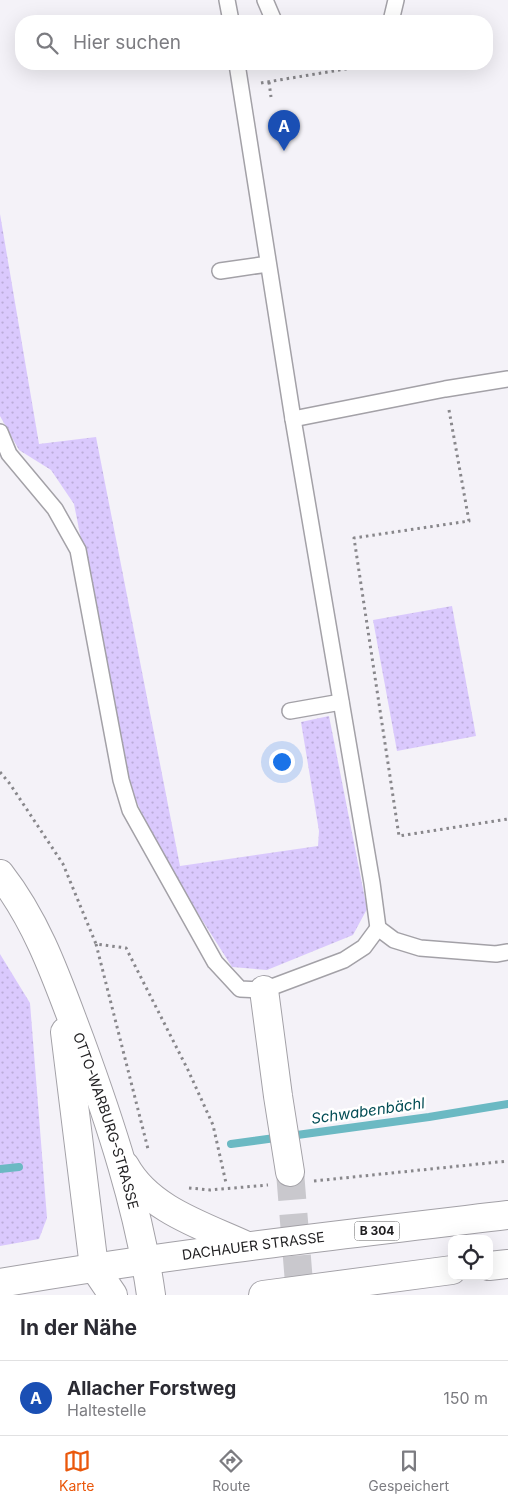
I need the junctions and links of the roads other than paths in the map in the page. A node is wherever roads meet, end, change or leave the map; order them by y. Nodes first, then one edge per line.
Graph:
1 (227, 0) edge
2 (265, 0) edge
3 (396, 0) edge
4 (230, 15) edge
5 (271, 15) edge
6 (392, 15) edge
7 (238, 70) edge
8 (268, 264) junction
9 (220, 272) dead end
10 (508, 380) edge
11 (293, 420) junction
12 (0, 432) edge
13 (340, 702) junction
14 (290, 711) dead end
15 (0, 874) edge
16 (378, 928) junction
17 (508, 952) edge
18 (59, 984) junction
19 (264, 990) junction
20 (118, 1155) junction
21 (290, 1180) tunnel mouth
22 (508, 1215) edge
23 (247, 1246) junction
24 (146, 1260) junction
25 (508, 1264) edge
26 (493, 1266) edge
27 (94, 1267) junction
28 (448, 1271) edge
29 (0, 1283) edge
30 (113, 1295) edge
31 (139, 1295) edge
32 (151, 1295) edge
33 (263, 1295) edge

1 - 4 lane
2 - 5 lane
3 - 6 lane
7 - 8 lane
8 - 9 lane
8 - 11 lane
10 - 11 lane
11 - 13 lane
12 - 19 lane
13 - 14 lane
13 - 16 lane
15 - 18 main road, OTTO-WARBURG-STRASSE
16 - 17 lane
16 - 19 lane
18 - 20 main road, OTTO-WARBURG-STRASSE
18 - 27 main road, OTTO-WARBURG-STRASSE
19 - 21 main road
20 - 23 main road
20 - 24 main road, OTTO-WARBURG-STRASSE
22 - 23 main road, DACHAUER STRASSE / B 304
23 - 24 main road, DACHAUER STRASSE / B 304
24 - 27 main road, DACHAUER STRASSE / B 304
24 - 31 main road
24 - 32 main road, OTTO-WARBURG-STRASSE
25 - 26 main road
27 - 29 main road, DACHAUER STRASSE / B 304
27 - 30 main road
28 - 33 main road

